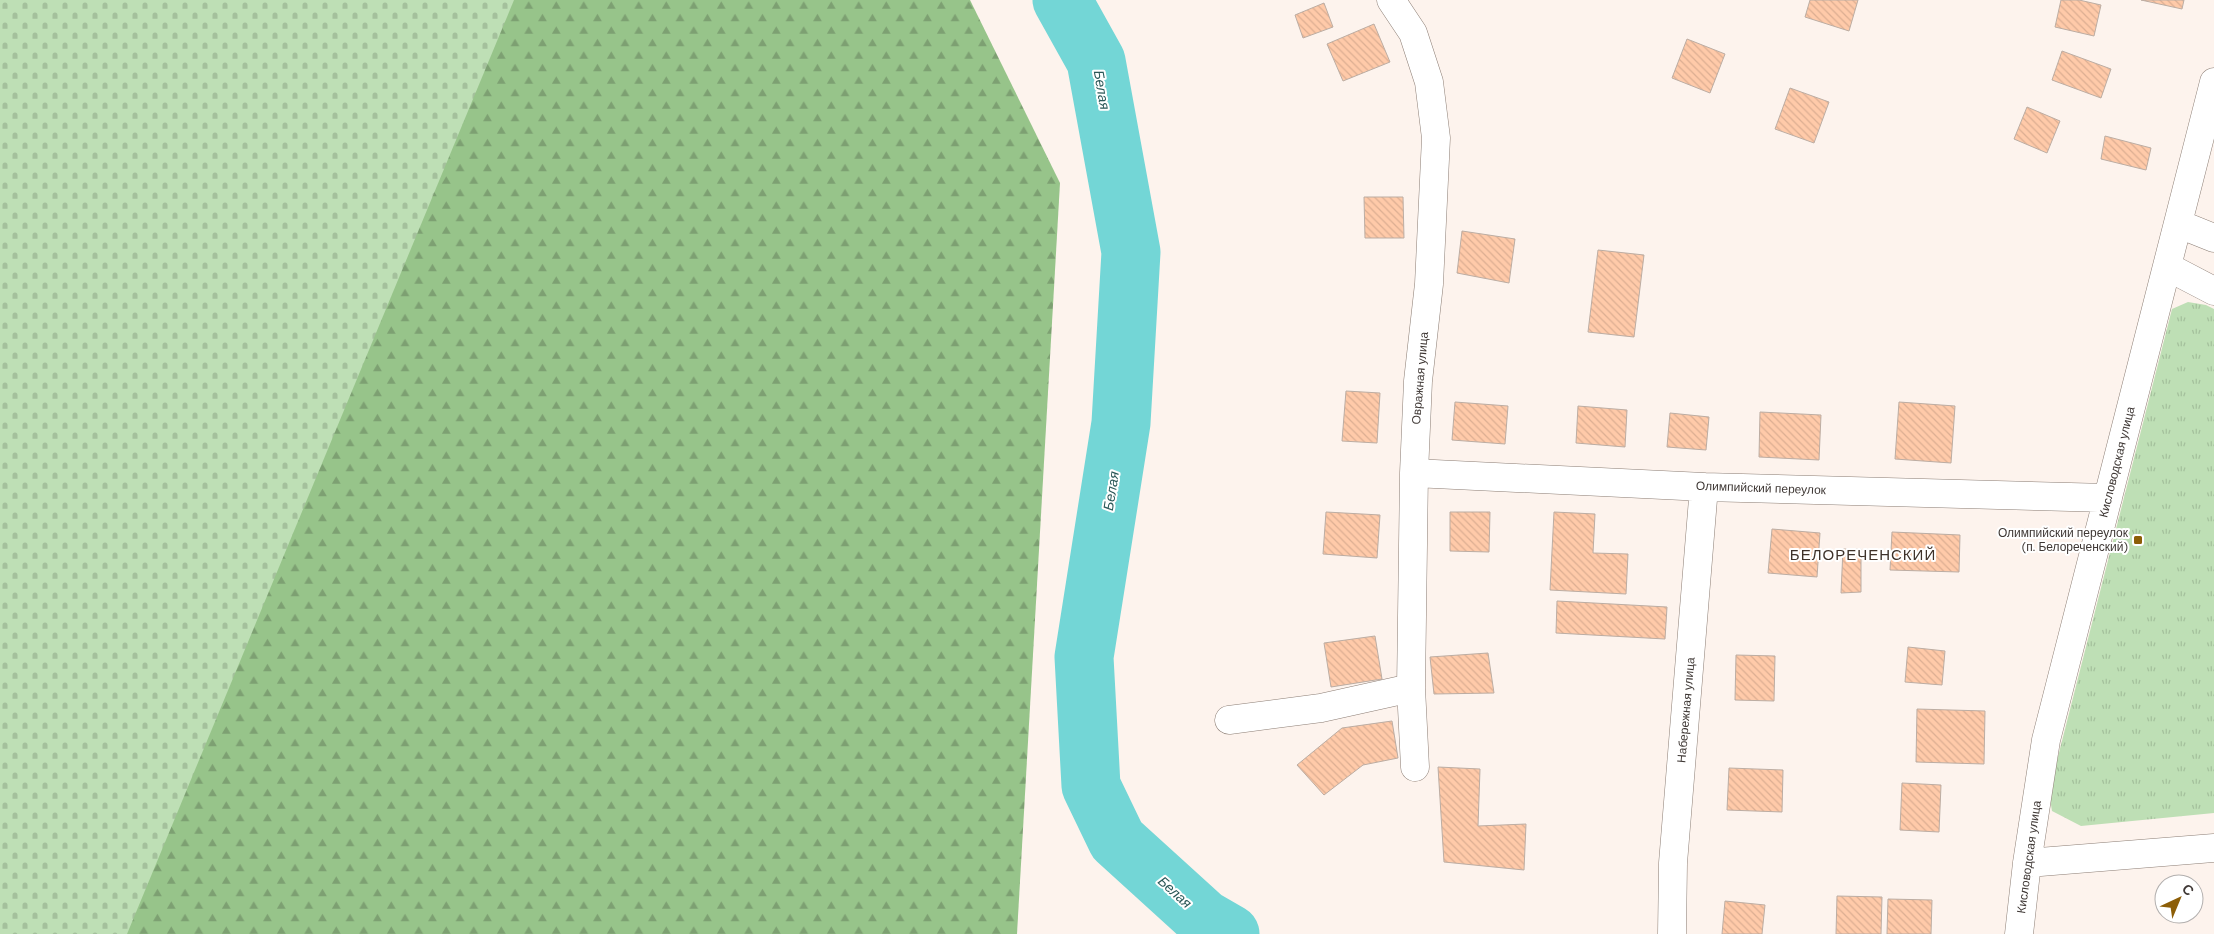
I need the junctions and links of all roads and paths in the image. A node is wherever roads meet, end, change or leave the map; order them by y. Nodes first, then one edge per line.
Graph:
1 (1391, 0) edge
2 (2214, 82) edge
3 (2179, 224) junction
4 (2214, 238) edge
5 (2168, 267) junction
6 (2214, 291) edge
7 (1414, 473) junction
8 (1704, 487) junction
9 (2108, 498) junction
10 (1411, 688) junction
11 (1229, 720) dead end
12 (1415, 767) dead end
13 (2214, 848) edge
14 (2026, 863) junction
15 (1672, 934) edge
16 (2019, 934) edge

1 - 7 street, Овражная улица
2 - 3 street, Кисловодская улица
3 - 4 street
3 - 5 street, Кисловодская улица
5 - 6 street
5 - 9 street, Кисловодская улица
7 - 8 street, Олимпийский переулок
7 - 10 street, Овражная улица
8 - 9 street, Олимпийский переулок
8 - 15 street, Набережная улица
9 - 14 street, Кисловодская улица
10 - 11 street
10 - 12 street, Овражная улица
13 - 14 street
14 - 16 street, Кисловодская улица

